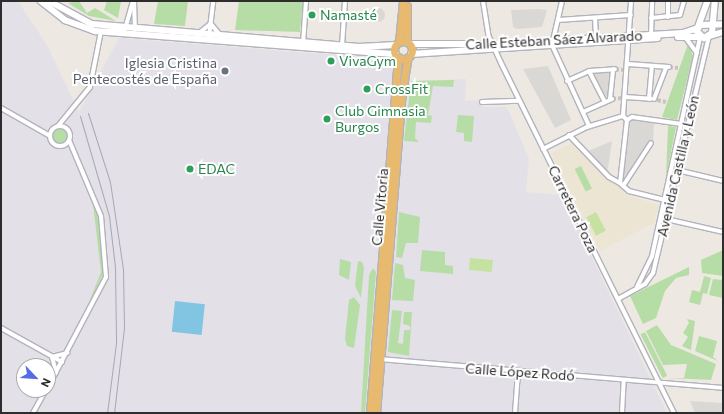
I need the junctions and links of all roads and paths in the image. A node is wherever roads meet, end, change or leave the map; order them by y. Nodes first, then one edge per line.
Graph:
1 (41, 1) edge
2 (49, 1) edge
3 (133, 1) edge
4 (213, 1) edge
5 (306, 1) edge
6 (345, 1) edge
7 (403, 1) edge
8 (408, 1) edge
9 (483, 1) edge
10 (562, 1) edge
11 (631, 1) edge
12 (652, 1) edge
13 (668, 1) edge
14 (684, 1) edge
15 (708, 1) edge
16 (714, 1) edge
17 (631, 15) junction
18 (668, 17) junction
19 (595, 18) junction
20 (651, 18) junction
21 (711, 18) junction
22 (558, 20) junction
23 (210, 23) junction
24 (92, 24) junction
25 (722, 24) edge
26 (699, 26) junction
27 (710, 26) junction
28 (125, 29) junction
29 (136, 30) junction
30 (98, 31) junction
31 (723, 32) edge
32 (198, 34) junction
33 (180, 35) junction
34 (651, 35) junction
35 (222, 36) junction
36 (685, 36) junction
37 (700, 37) junction
38 (709, 37) junction
39 (209, 38) junction
40 (596, 38) junction
41 (630, 38) junction
42 (238, 40) junction
43 (403, 43) junction
44 (552, 43) junction
45 (303, 45) junction
46 (493, 47) junction
47 (343, 48) junction
48 (698, 54) junction
49 (397, 55) junction
50 (410, 56) junction
51 (628, 64) junction
52 (652, 66) junction
53 (589, 71) junction
54 (567, 81) junction
55 (624, 98) junction
56 (649, 99) junction
57 (519, 101) junction
58 (482, 102) dead end
59 (605, 102) junction
60 (1, 108) edge
61 (582, 112) junction
62 (623, 116) junction
63 (67, 117) junction
64 (627, 120) junction
65 (682, 124) junction
66 (58, 126) junction
67 (589, 126) junction
68 (66, 128) junction
69 (52, 129) junction
70 (40, 130) junction
71 (569, 135) junction
72 (50, 136) junction
73 (69, 140) junction
74 (651, 143) dead end
75 (62, 146) junction
76 (543, 149) junction
77 (72, 152) junction
78 (677, 170) junction
79 (723, 180) edge
80 (621, 185) junction
81 (665, 200) junction
82 (666, 219) junction
83 (723, 232) edge
84 (636, 288) junction
85 (618, 299) junction
86 (377, 320) junction
87 (1, 328) edge
88 (67, 353) junction
89 (52, 357) junction
90 (381, 360) junction
91 (62, 362) junction
92 (374, 369) junction
93 (518, 372) junction
94 (56, 373) edge
95 (624, 380) junction
96 (660, 383) junction
97 (723, 388) edge
98 (41, 398) edge
99 (33, 413) edge
100 (370, 413) edge
101 (376, 413) edge
102 (515, 413) edge
103 (622, 413) edge
104 (674, 413) edge

1 - 30 main road
2 - 24 main road
3 - 28 street
3 - 29 street
4 - 23 street
5 - 45 street
6 - 47 street
7 - 43 highway
8 - 43 highway
9 - 46 street, Carretera Poza
10 - 22 street
11 - 17 street
12 - 20 street
13 - 18 street
14 - 18 street
15 - 26 main road
16 - 21 main road
17 - 19 street
17 - 41 street
18 - 20 street
19 - 22 street
19 - 40 street
20 - 34 street
21 - 25 main road
21 - 27 main road
22 - 44 street
23 - 32 street
23 - 35 street
23 - 39 street
24 - 28 main road
24 - 30 street
25 - 27 main road
26 - 27 main road, Calle Esteban Sáez Alvarado
26 - 34 main road, Calle Esteban Sáez Alvarado
26 - 37 main road
27 - 38 main road
28 - 29 main road
28 - 30 street
29 - 33 main road
30 - 33 main road
30 - 63 street
31 - 38 main road
32 - 33 main road
32 - 39 main road
33 - 39 main road
34 - 41 main road, Calle Esteban Sáez Alvarado
35 - 39 main road
35 - 42 main road
36 - 37 main road, Calle Esteban Sáez Alvarado
36 - 41 main road, Calle Esteban Sáez Alvarado
36 - 48 street
37 - 38 main road, Calle Esteban Sáez Alvarado
37 - 48 street, Avenida Castilla y León
38 - 78 street, Avenida Castilla y León
39 - 42 main road
40 - 41 main road, Calle Esteban Sáez Alvarado
40 - 44 main road, Calle Esteban Sáez Alvarado
41 - 44 main road, Calle Esteban Sáez Alvarado
41 - 51 street
42 - 45 main road
43 - 46 main road, Calle Esteban Sáez Alvarado
43 - 47 main road, Calle Esteban Sáez Alvarado
43 - 49 highway, Calle Vitoria
43 - 50 highway, Calle Vitoria
44 - 46 main road, Calle Esteban Sáez Alvarado
44 - 54 street
45 - 47 main road
46 - 50 main road, Calle Esteban Sáez Alvarado
46 - 57 street, Carretera Poza
47 - 49 main road
48 - 65 street, Avenida Castilla y León
49 - 50 highway
49 - 86 highway, Calle Vitoria
50 - 90 highway, Calle Vitoria
51 - 52 street
51 - 55 street
52 - 56 street
52 - 56 street
53 - 54 street
53 - 59 street
53 - 59 street
54 - 61 street
55 - 56 street
55 - 62 street
57 - 58 street
57 - 76 street, Carretera Poza
59 - 61 street
60 - 70 street
61 - 67 street
62 - 64 street
62 - 67 street
63 - 66 street
63 - 68 street
64 - 65 street
64 - 80 street
65 - 81 street, Avenida Castilla y León
66 - 68 street
66 - 69 street
67 - 71 street
68 - 73 street
69 - 70 street
69 - 72 street
70 - 72 street
71 - 76 street
71 - 80 street
72 - 75 street
73 - 75 street
73 - 77 street
74 - 80 street
75 - 77 street
76 - 85 street, Carretera Poza
77 - 88 street
78 - 79 street
78 - 82 street, Avenida Castilla y León
80 - 81 street
81 - 84 street, Avenida Castilla y León
82 - 83 street
82 - 84 street, Avenida Castilla y León
84 - 85 street, Avenida Castilla y León
85 - 96 street, Carretera Poza
86 - 90 street, Calle Vitoria
86 - 92 highway, Calle Vitoria
87 - 89 street
88 - 89 street
88 - 91 street
89 - 91 street
90 - 92 highway
90 - 93 street, Calle López Rodó
90 - 101 highway, Calle Vitoria
91 - 94 street
92 - 100 highway, Calle Vitoria
93 - 95 street, Calle López Rodó
93 - 102 street
95 - 96 street, Calle López Rodó
95 - 103 street
96 - 97 street, Calle López Rodó
96 - 104 street, Carretera Poza
98 - 99 street

